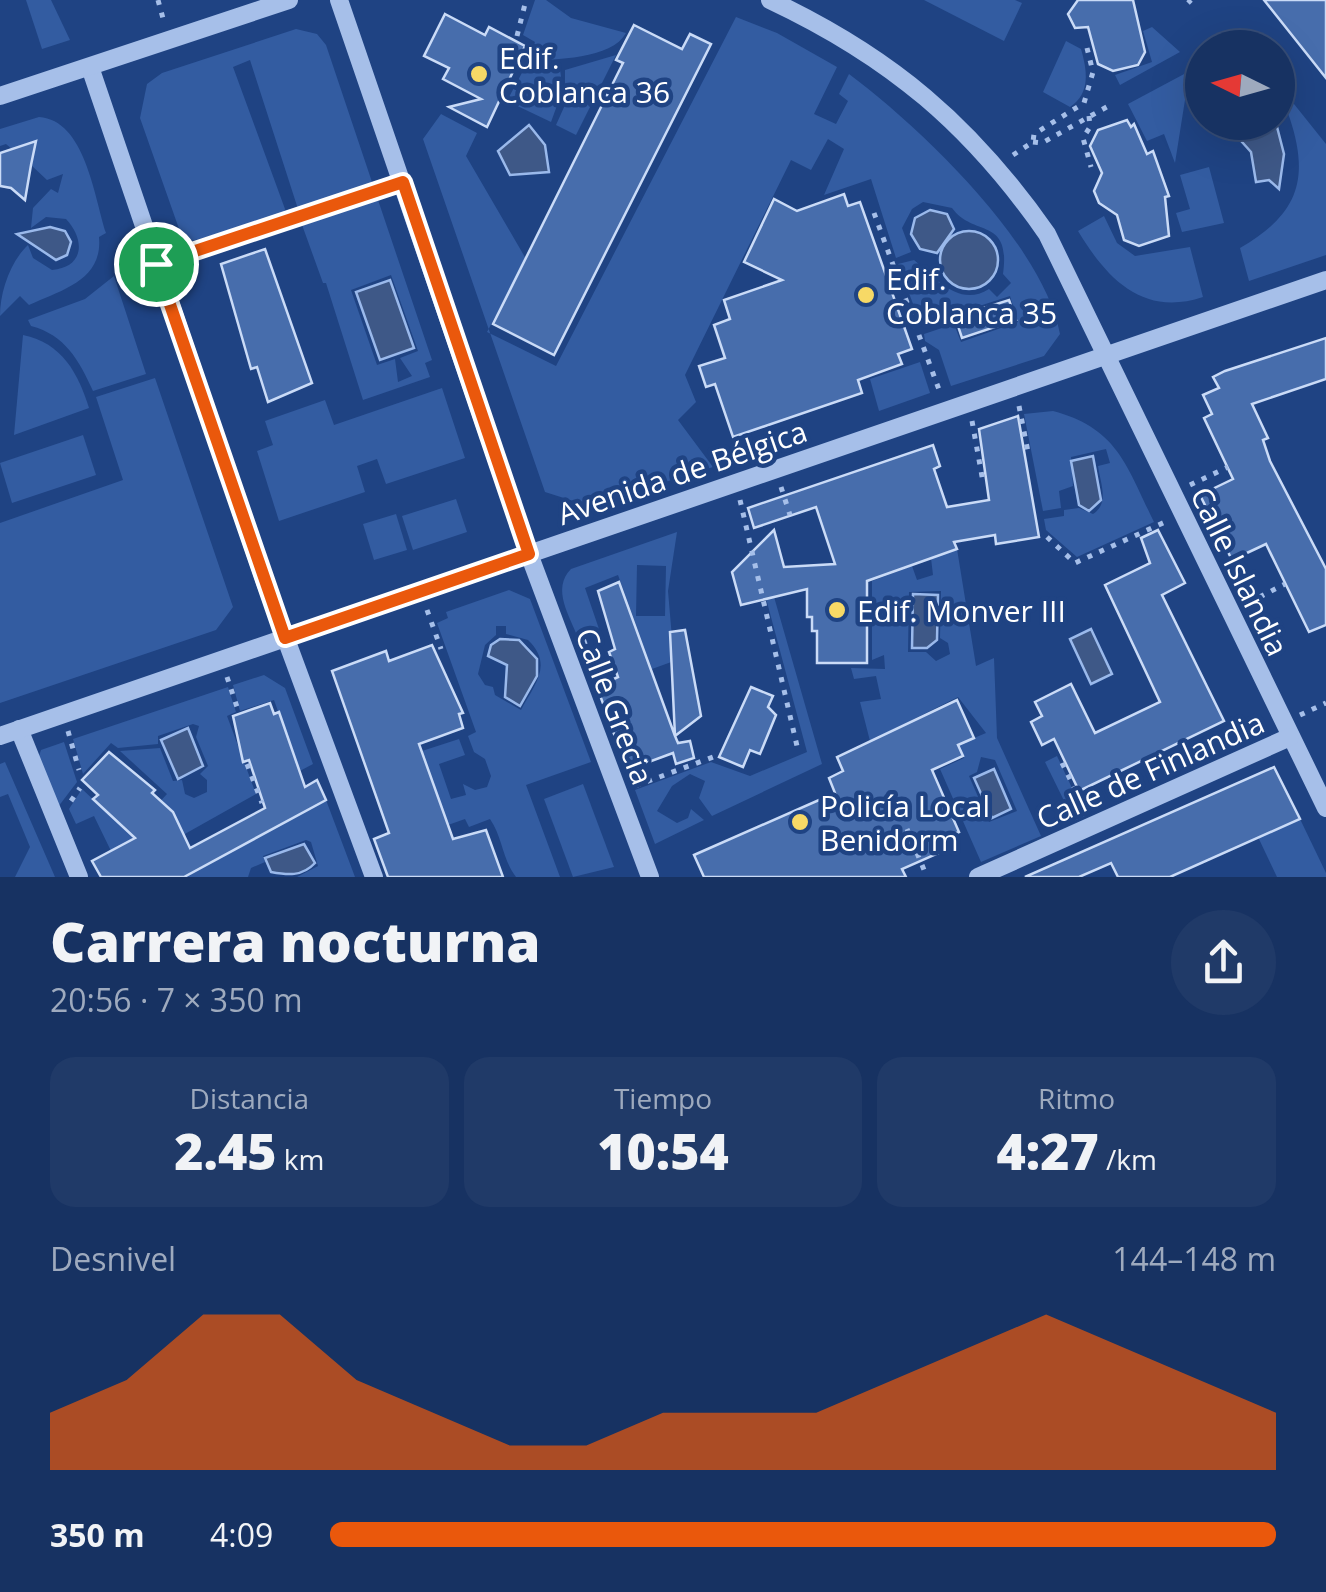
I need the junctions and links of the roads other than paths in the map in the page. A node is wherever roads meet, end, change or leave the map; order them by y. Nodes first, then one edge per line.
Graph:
1 (289, 0) edge
2 (339, 0) edge
3 (770, 0) edge
4 (90, 67) junction
5 (0, 96) edge
6 (1326, 280) edge
7 (1107, 358) junction
8 (529, 554) junction
9 (285, 638) junction
10 (19, 729) junction
11 (0, 736) edge
12 (1290, 738) junction
13 (1326, 808) edge
14 (79, 877) edge
15 (374, 877) edge
16 (650, 877) edge
17 (978, 877) edge

1 - 4 street
2 - 8 street, Calle Grecia
3 - 7 street, Calle Islandia
4 - 5 street
4 - 9 street
6 - 7 street, Avenida de Bélgica
7 - 8 street, Avenida de Bélgica
7 - 12 street, Calle Islandia
8 - 9 street, Avenida de Bélgica
8 - 16 street, Calle Grecia
9 - 10 street, Avenida de Bélgica
9 - 15 street
10 - 11 street, Avenida de Bélgica
10 - 14 street
12 - 13 street, Calle Islandia
12 - 17 street, Calle de Finlandia

